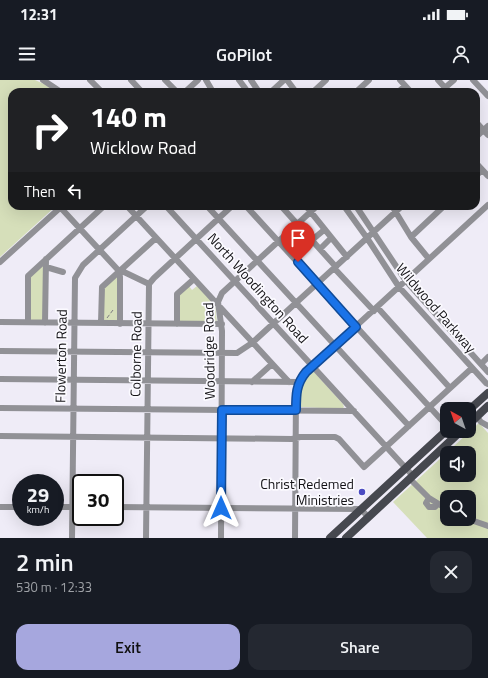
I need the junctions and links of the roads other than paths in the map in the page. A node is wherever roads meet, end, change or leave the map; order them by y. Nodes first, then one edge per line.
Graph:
1 (43, 80) edge
2 (90, 80) edge
3 (130, 80) edge
4 (165, 80) edge
5 (198, 80) edge
6 (286, 80) edge
7 (326, 80) edge
8 (369, 80) edge
9 (400, 80) edge
10 (454, 80) edge
11 (473, 80) edge
12 (405, 86) joint
13 (55, 88) edge
14 (98, 88) edge
15 (138, 88) edge
16 (172, 88) edge
17 (189, 88) edge
18 (276, 88) edge
19 (293, 88) edge
20 (317, 88) edge
21 (360, 88) edge
22 (403, 88) edge
23 (447, 88) edge
24 (486, 89) edge
25 (488, 96) edge
26 (480, 168) edge
27 (482, 170) joint
28 (488, 176) edge
29 (488, 205) edge
30 (58, 210) edge
31 (64, 210) edge
32 (100, 210) edge
33 (131, 210) edge
34 (143, 210) edge
35 (170, 210) edge
36 (211, 210) edge
37 (227, 210) edge
38 (250, 210) edge
39 (285, 210) edge
40 (312, 210) edge
41 (347, 210) edge
42 (359, 210) edge
43 (393, 210) edge
44 (395, 210) edge
45 (440, 210) edge
46 (310, 212) junction
47 (136, 216) junction
48 (218, 218) junction
49 (297, 224) junction
50 (80, 229) junction
51 (324, 230) junction
52 (374, 231) junction
53 (411, 237) junction
54 (156, 238) junction
55 (196, 238) junction
56 (331, 238) junction
57 (367, 238) junction
58 (312, 240) junction
59 (278, 241) junction
60 (320, 249) junction
61 (99, 250) junction
62 (347, 257) junction
63 (175, 258) junction
64 (46, 259) junction
65 (429, 260) junction
66 (257, 261) junction
67 (0, 262) edge
68 (46, 267) junction
69 (335, 267) junction
70 (63, 272) dead end
71 (119, 272) junction
72 (194, 279) junction
73 (235, 281) junction
74 (406, 281) junction
75 (149, 284) junction
76 (317, 284) junction
77 (399, 288) junction
78 (296, 303) junction
79 (219, 307) junction
80 (376, 309) junction
81 (0, 322) edge
82 (28, 322) junction
83 (103, 322) junction
84 (45, 323) junction
85 (74, 323) junction
86 (120, 324) junction
87 (148, 324) junction
88 (177, 324) junction
89 (222, 324) junction
90 (274, 324) junction
91 (356, 327) junction
92 (252, 343) junction
93 (335, 346) junction
94 (0, 351) edge
95 (73, 352) junction
96 (148, 352) junction
97 (222, 353) junction
98 (488, 358) edge
99 (272, 364) junction
100 (481, 364) junction
101 (313, 366) junction
102 (472, 368) junction
103 (488, 372) edge
104 (0, 379) edge
105 (73, 380) junction
106 (148, 381) junction
107 (222, 381) junction
108 (252, 382) junction
109 (289, 382) junction
110 (299, 382) junction
111 (488, 384) edge
112 (450, 388) junction
113 (488, 393) edge
114 (476, 404) edge
115 (488, 406) edge
116 (430, 407) junction
117 (0, 408) edge
118 (73, 408) junction
119 (147, 409) junction
120 (222, 410) junction
121 (296, 410) junction
122 (354, 411) junction
123 (477, 417) joint
124 (440, 418) edge
125 (409, 426) junction
126 (488, 426) edge
127 (0, 436) edge
128 (440, 436) edge
129 (73, 437) junction
130 (147, 438) junction
131 (221, 438) junction
132 (296, 438) junction
133 (452, 438) edge
134 (387, 447) junction
135 (406, 468) junction
136 (72, 474) edge
137 (411, 477) junction
138 (440, 505) edge
139 (0, 507) edge
140 (12, 507) edge
141 (64, 507) edge
142 (72, 507) edge
143 (124, 507) edge
144 (147, 508) junction
145 (221, 508) junction
146 (295, 509) junction
147 (361, 509) junction
148 (368, 517) junction
149 (476, 522) edge
150 (72, 526) edge
151 (488, 526) edge
152 (72, 538) edge
153 (146, 538) edge
154 (221, 538) edge
155 (295, 538) edge
156 (330, 538) edge
157 (346, 538) edge

1 - 13 street
2 - 14 street
3 - 15 street
4 - 16 street
5 - 17 street
6 - 18 street
6 - 19 street
7 - 20 street
8 - 21 street
9 - 12 street
10 - 23 street
11 - 24 street
12 - 22 street
24 - 25 street
26 - 27 street
27 - 28 street
29 - 65 street
30 - 67 street
31 - 50 street
32 - 50 street
33 - 47 street
34 - 47 street, Flowerton Road
35 - 55 street, North Woodington Road
36 - 48 street
37 - 48 street
38 - 59 street
39 - 49 street
40 - 46 street, Woodridge Road
41 - 57 street, Wildwood Parkway
42 - 52 street, Wildwood Parkway
43 - 52 street
44 - 53 street
45 - 53 street
46 - 49 street, Woodridge Road
46 - 51 street
47 - 54 street
47 - 61 street, Flowerton Road
48 - 55 street
48 - 66 street
49 - 58 street
49 - 59 street, Woodridge Road
50 - 61 street
50 - 64 street
51 - 56 street
51 - 58 street
52 - 57 street
52 - 74 street, Wildwood Parkway
53 - 65 street
54 - 63 street
54 - 71 street
55 - 63 street
55 - 73 street, North Woodington Road
56 - 60 street
56 - 62 street
57 - 62 street
57 - 77 street, Wildwood Parkway
58 - 60 street
59 - 66 street, Woodridge Road
59 - 76 street
60 - 69 street
61 - 71 street
61 - 85 street, Flowerton Road
62 - 69 street
63 - 72 street
63 - 75 street
64 - 68 street
64 - 82 street
65 - 74 street
66 - 73 street, Woodridge Road
66 - 78 street
68 - 70 street
68 - 84 street
69 - 76 street
69 - 80 street
71 - 75 street
71 - 83 street
71 - 86 street
72 - 79 street
72 - 88 street
73 - 79 street, Woodridge Road
73 - 90 street, North Woodington Road
74 - 77 street
74 - 100 street, Wildwood Parkway
75 - 87 street, Colborne Road
76 - 78 street
76 - 91 street
77 - 80 street
77 - 102 street, Wildwood Parkway
78 - 90 street
78 - 93 street
79 - 89 street, Woodridge Road
79 - 92 street
80 - 91 street
80 - 112 street
81 - 82 street
82 - 84 street
83 - 85 street
83 - 86 street
84 - 85 street
85 - 95 street, Flowerton Road
86 - 87 street
87 - 88 street
87 - 96 street, Colborne Road
88 - 89 street
89 - 97 street, Woodridge Road
90 - 92 street
90 - 101 street, North Woodington Road
91 - 93 street
91 - 116 street
92 - 97 street
92 - 99 street
93 - 101 street
93 - 125 street
94 - 95 street
95 - 96 street
95 - 105 street, Flowerton Road
96 - 97 street
96 - 106 street, Colborne Road
97 - 107 street, Woodridge Road
98 - 100 street
99 - 108 street
99 - 109 street
100 - 103 street, Wildwood Parkway
101 - 110 street
101 - 122 street, North Woodington Road
102 - 111 street, Wildwood Parkway
102 - 112 street
104 - 105 street
105 - 106 street
105 - 118 street, Flowerton Road
106 - 107 street
106 - 119 street, Colborne Road
107 - 108 street
107 - 120 street, Woodridge Road
108 - 109 street
109 - 110 street
110 - 121 street
112 - 116 street
113 - 114 main road
115 - 123 main road
116 - 124 street
116 - 125 street
117 - 118 street
118 - 119 street
118 - 129 street, Flowerton Road
119 - 120 street
119 - 130 street, Colborne Road
120 - 121 street
120 - 131 street, Woodridge Road
121 - 122 street
121 - 132 street
122 - 134 street, North Woodington Road
123 - 126 street
125 - 134 street
127 - 129 street
128 - 135 main road
129 - 130 street
129 - 136 street, Flowerton Road
130 - 131 street
130 - 144 street, Colborne Road
131 - 132 street
131 - 145 street, Woodridge Road
132 - 134 street
132 - 146 street
133 - 137 main road
134 - 135 street, North Woodington Road
135 - 137 street, North Woodington Road
135 - 147 main road
137 - 138 street, North Woodington Road
137 - 148 main road
139 - 140 street
141 - 142 street
143 - 144 street
144 - 145 street
144 - 153 street, Colborne Road
145 - 146 street
145 - 154 street, Woodridge Road
146 - 147 street
146 - 155 street
147 - 148 street
147 - 156 main road
148 - 157 main road
149 - 151 street
150 - 152 street, Flowerton Road

